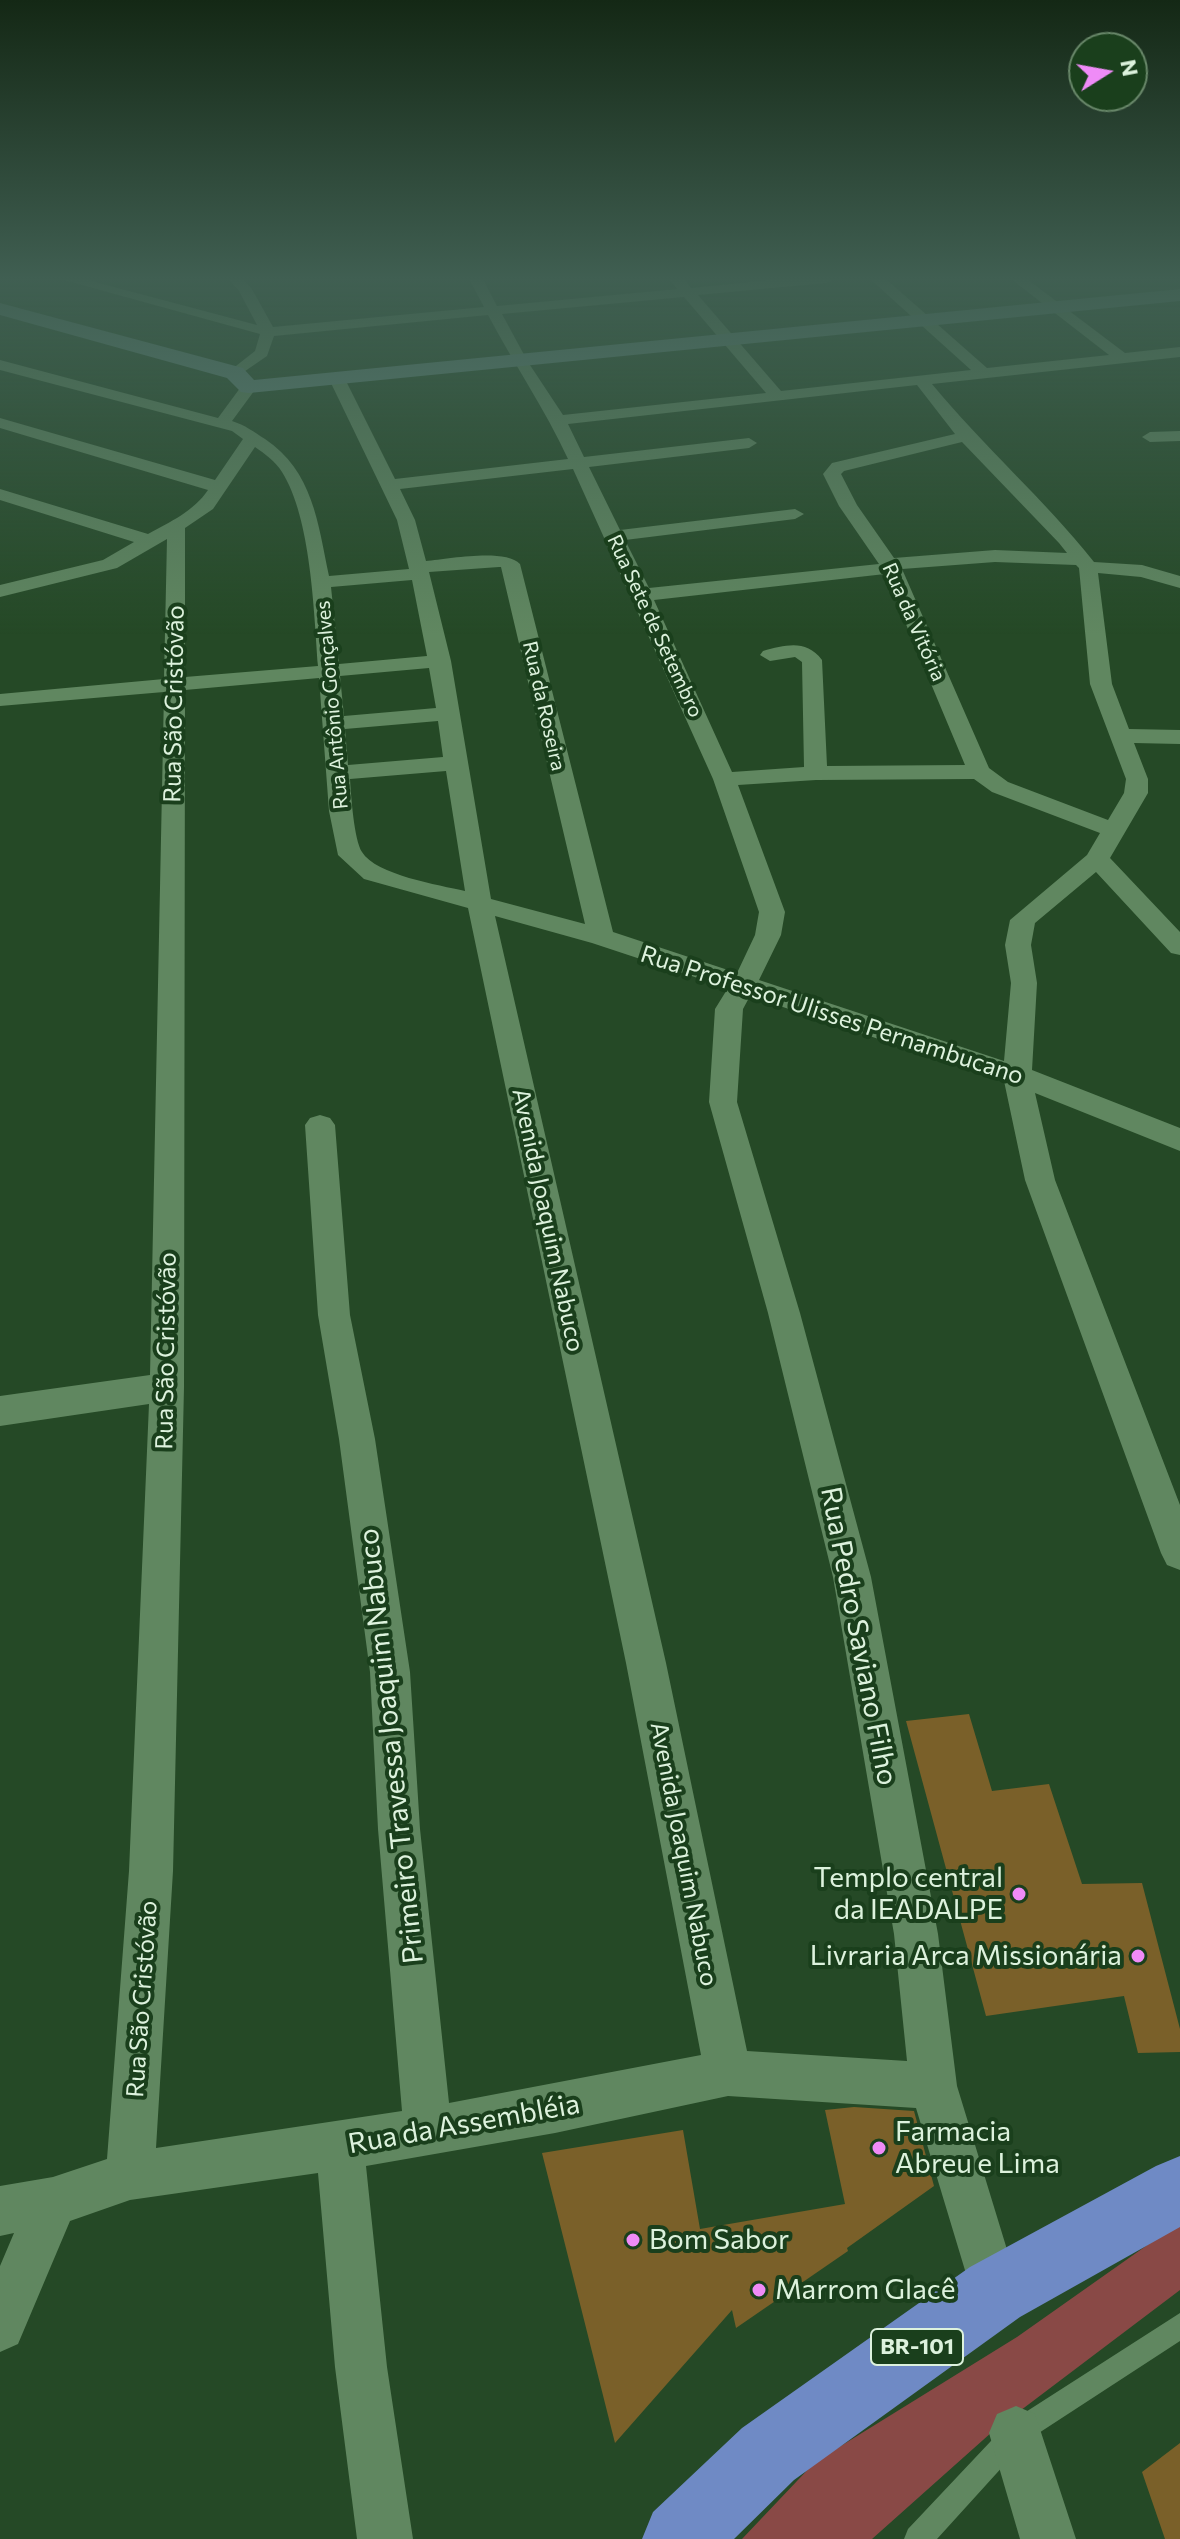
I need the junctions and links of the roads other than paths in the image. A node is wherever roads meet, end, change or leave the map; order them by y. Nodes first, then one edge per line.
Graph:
1 (123, 397) edge
2 (235, 397) edge
3 (346, 397) edge
4 (543, 397) edge
5 (763, 397) edge
6 (935, 397) edge
7 (558, 420) junction
8 (0, 423) edge
9 (223, 424) junction
10 (966, 436) junction
11 (1180, 436) edge
12 (1150, 437) dead end
13 (252, 438) junction
14 (749, 443) dead end
15 (578, 463) junction
16 (391, 485) junction
17 (218, 487) junction
18 (0, 494) edge
19 (795, 514) dead end
20 (163, 534) junction
21 (614, 536) junction
22 (1085, 563) junction
23 (891, 566) junction
24 (419, 570) junction
25 (0, 572) edge
26 (321, 582) junction
27 (1180, 582) edge
28 (32, 583) junction
29 (0, 591) edge
30 (642, 595) junction
31 (770, 655) dead end
32 (441, 661) junction
33 (327, 671) junction
34 (174, 685) junction
35 (0, 700) edge
36 (450, 713) junction
37 (334, 723) junction
38 (1122, 736) junction
39 (1180, 737) edge
40 (456, 763) junction
41 (979, 772) junction
42 (339, 773) junction
43 (816, 773) junction
44 (724, 779) junction
45 (1114, 830) junction
46 (1097, 859) junction
47 (479, 902) junction
48 (601, 937) junction
49 (1180, 947) edge
50 (743, 987) junction
51 (1017, 1075) junction
52 (320, 1125) dead end
53 (1180, 1140) edge
54 (167, 1387) junction
55 (0, 1411) edge
56 (1180, 1553) edge
57 (728, 2073) junction
58 (933, 2086) junction
59 (428, 2130) junction
60 (340, 2146) junction
61 (130, 2176) junction
62 (1180, 2190) edge
63 (53, 2202) junction
64 (0, 2211) edge
65 (995, 2292) junction
66 (0, 2326) edge
67 (1180, 2326) edge
68 (1016, 2433) junction
69 (385, 2539) edge
70 (680, 2539) edge
71 (918, 2539) edge
72 (1048, 2539) edge

1 - 9 street, Rua Antônio Gonçalves
2 - 9 street
3 - 16 street, Avenida Joaquim Nabuco
4 - 7 street, Rua Sete de Setembro
5 - 7 street
6 - 10 street
7 - 15 street, Rua Sete de Setembro
8 - 17 street
9 - 13 street, Rua Antônio Gonçalves
10 - 22 street
10 - 23 street, Rua da Vitória
11 - 12 street
13 - 17 street
13 - 26 street, Rua Antônio Gonçalves
14 - 15 street
15 - 16 street
15 - 21 street, Rua Sete de Setembro
16 - 24 street, Avenida Joaquim Nabuco
17 - 20 street
18 - 20 street
19 - 21 street
20 - 28 street
20 - 34 street, Rua São Cristóvão
21 - 30 street, Rua Sete de Setembro
22 - 23 street
22 - 27 street
22 - 38 street
23 - 30 street
23 - 41 street, Rua da Vitória
24 - 26 street
24 - 32 street, Avenida Joaquim Nabuco
24 - 48 street, Rua da Roseira
25 - 28 street
26 - 33 street, Rua Antônio Gonçalves
28 - 29 street
30 - 44 street, Rua Sete de Setembro
31 - 43 street
32 - 33 street
32 - 36 street, Avenida Joaquim Nabuco
33 - 34 street
33 - 37 street, Rua Antônio Gonçalves
34 - 35 street
34 - 54 street, Rua São Cristóvão
36 - 37 street
36 - 40 street, Avenida Joaquim Nabuco
37 - 42 street, Rua Antônio Gonçalves
38 - 39 street
38 - 45 street
40 - 42 street
40 - 47 street, Avenida Joaquim Nabuco
41 - 43 street
41 - 45 street
42 - 47 street, Rua Antônio Gonçalves
43 - 44 street
44 - 50 street, Rua Sete de Setembro
45 - 46 street
46 - 49 street
46 - 51 street
47 - 48 street, Rua Professor Ulisses Pernambucano
47 - 57 street, Avenida Joaquim Nabuco
48 - 50 street, Rua Professor Ulisses Pernambucano
50 - 51 street, Rua Professor Ulisses Pernambucano
50 - 58 street, Rua Pedro Saviano Filho
51 - 53 street, Rua Professor Ulisses Pernambucano
51 - 56 street
52 - 59 street, Primeiro Travessa Joaquim Nabuco
54 - 55 street
54 - 61 street, Rua São Cristóvão
57 - 58 street, Rua da Assembléia
57 - 59 street, Rua da Assembléia
58 - 65 street, Rua Pedro Saviano Filho
59 - 60 street, Rua da Assembléia
60 - 61 street, Rua da Assembléia
60 - 69 street
61 - 63 street, Rua da Assembléia
62 - 65 highway, BR-101
63 - 64 street, Rua da Assembléia
63 - 66 street
65 - 70 highway, BR-101
67 - 68 lane
68 - 71 lane
68 - 72 street

